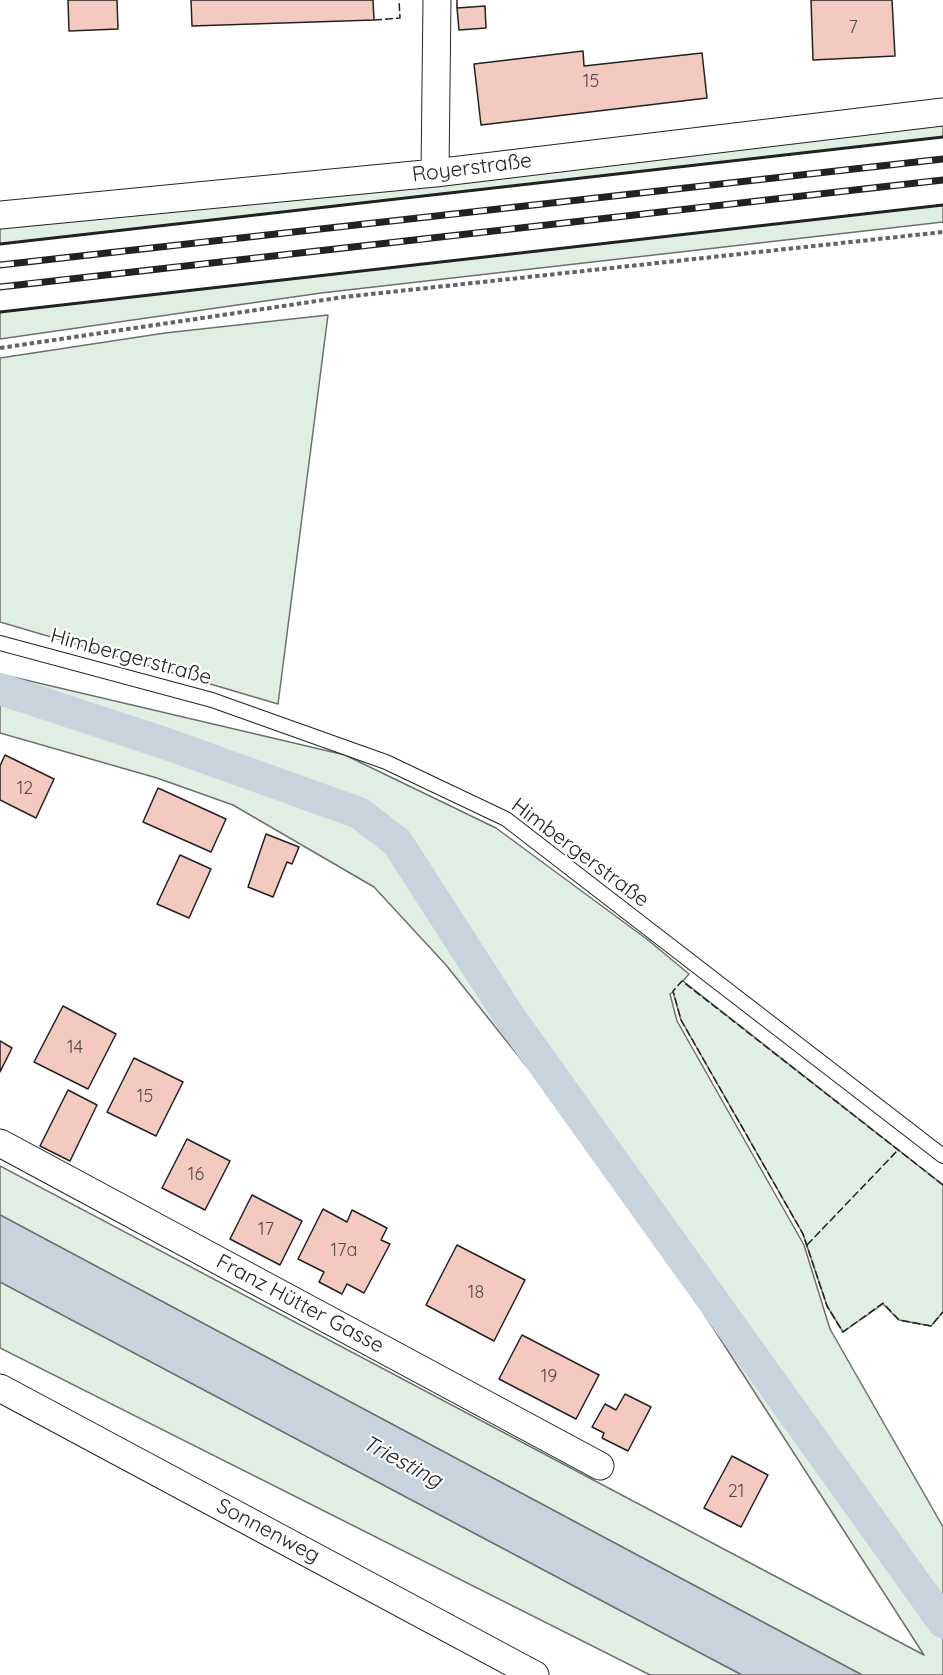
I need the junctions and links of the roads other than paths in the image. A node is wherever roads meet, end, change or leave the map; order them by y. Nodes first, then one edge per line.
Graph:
1 (437, 0) edge
2 (943, 112) edge
3 (435, 172) junction
4 (0, 215) edge
5 (0, 643) edge
6 (0, 1143) edge
7 (943, 1156) edge
8 (0, 1388) edge
9 (600, 1466) dead end
10 (535, 1675) edge

1 - 3 street
2 - 3 street, Royerstraße
3 - 4 street, Royerstraße
5 - 7 lane, Himbergerstraße
6 - 9 street, Franz Hütter Gasse
8 - 10 street, Sonnenweg

